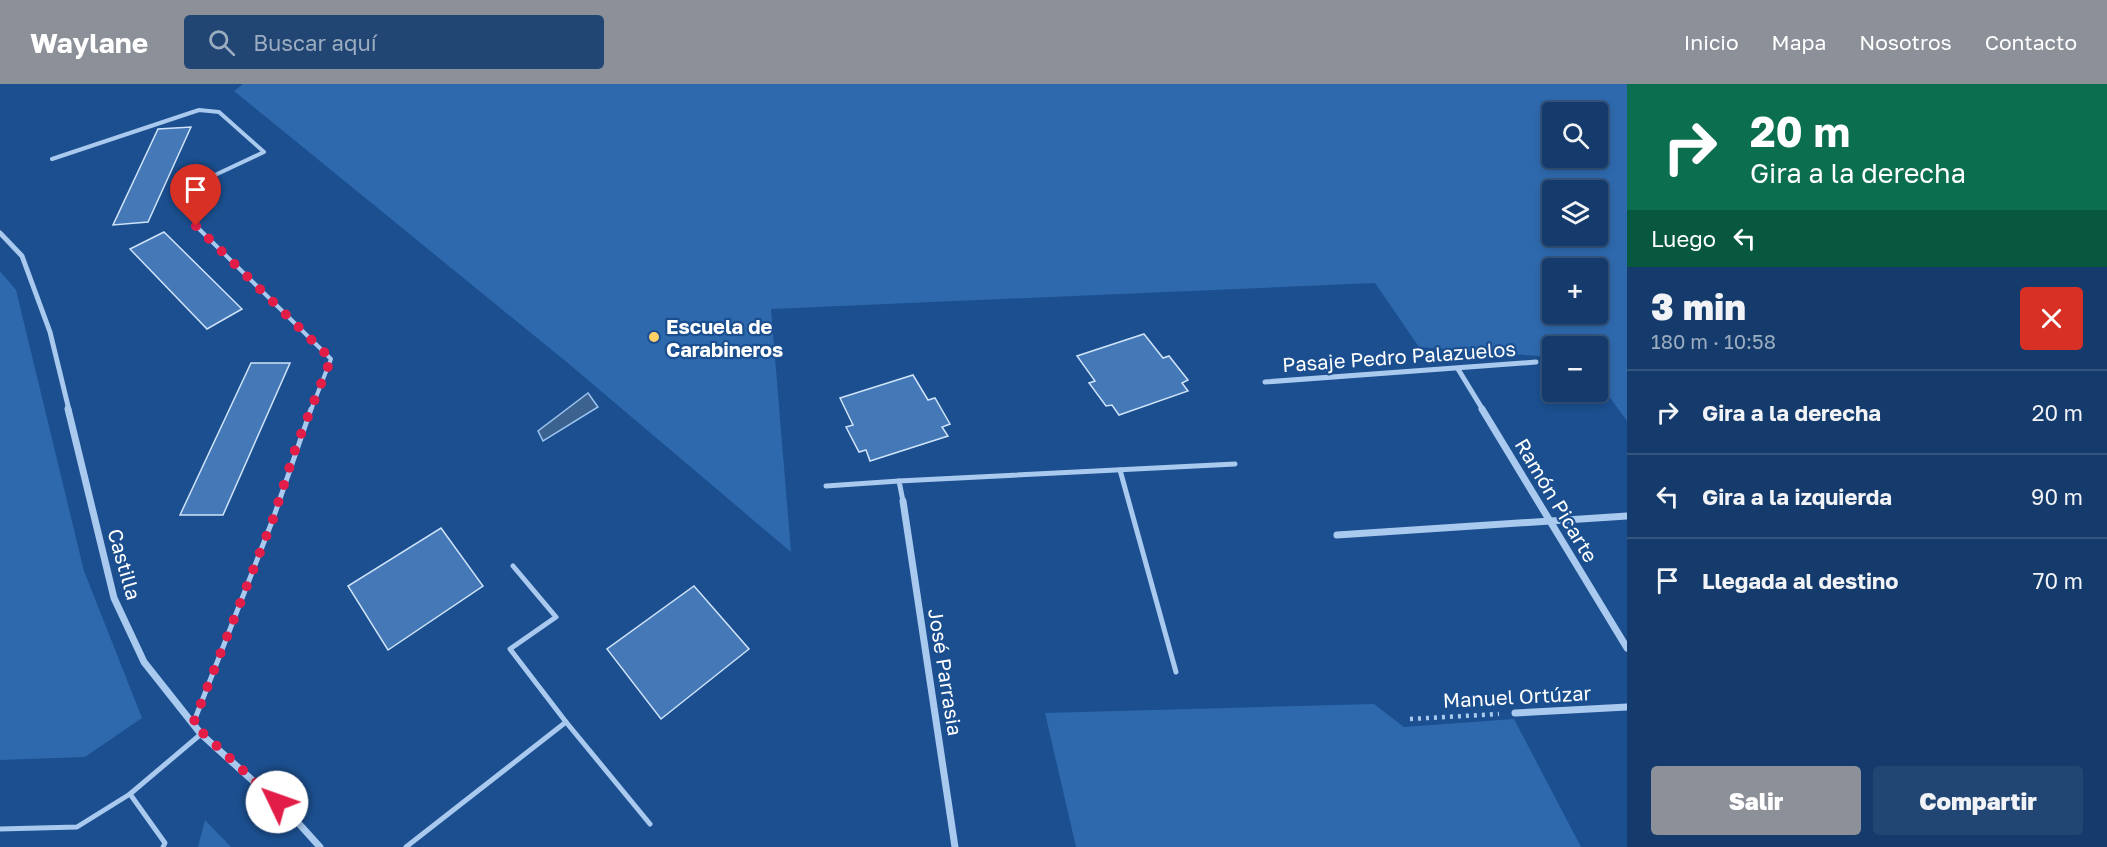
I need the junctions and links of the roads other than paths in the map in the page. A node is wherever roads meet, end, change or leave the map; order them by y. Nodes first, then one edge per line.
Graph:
1 (52, 159) dead end
2 (0, 233) edge
3 (1536, 362) dead end
4 (1458, 369) junction
5 (1265, 382) dead end
6 (1235, 464) dead end
7 (1120, 470) junction
8 (899, 481) junction
9 (826, 486) dead end
10 (903, 501) joint
11 (1627, 516) edge
12 (1550, 520) junction
13 (1336, 535) dead end
14 (513, 566) dead end
15 (1627, 648) edge
16 (1176, 672) dead end
17 (1627, 707) edge
18 (1515, 713) road end
19 (566, 722) junction
20 (193, 724) junction
21 (201, 734) junction
22 (129, 794) junction
23 (650, 824) dead end
24 (0, 829) edge
25 (163, 847) edge
26 (320, 847) edge
27 (406, 847) edge
28 (955, 847) edge

1 - 20 lane
2 - 20 street, Castilla
3 - 4 street, Pasaje Pedro Palazuelos
4 - 5 street, Pasaje Pedro Palazuelos
4 - 12 street, Ramón Picarte
6 - 7 lane
7 - 8 lane
7 - 16 lane
8 - 9 lane
8 - 10 lane
10 - 28 street, José Parrasia
11 - 12 street
12 - 13 street
12 - 15 street, Ramón Picarte
14 - 19 lane
17 - 18 street, Manuel Ortúzar
19 - 23 lane
19 - 27 lane
20 - 21 street, Castilla
21 - 22 lane
21 - 26 street, Castilla
22 - 24 lane
22 - 25 lane

